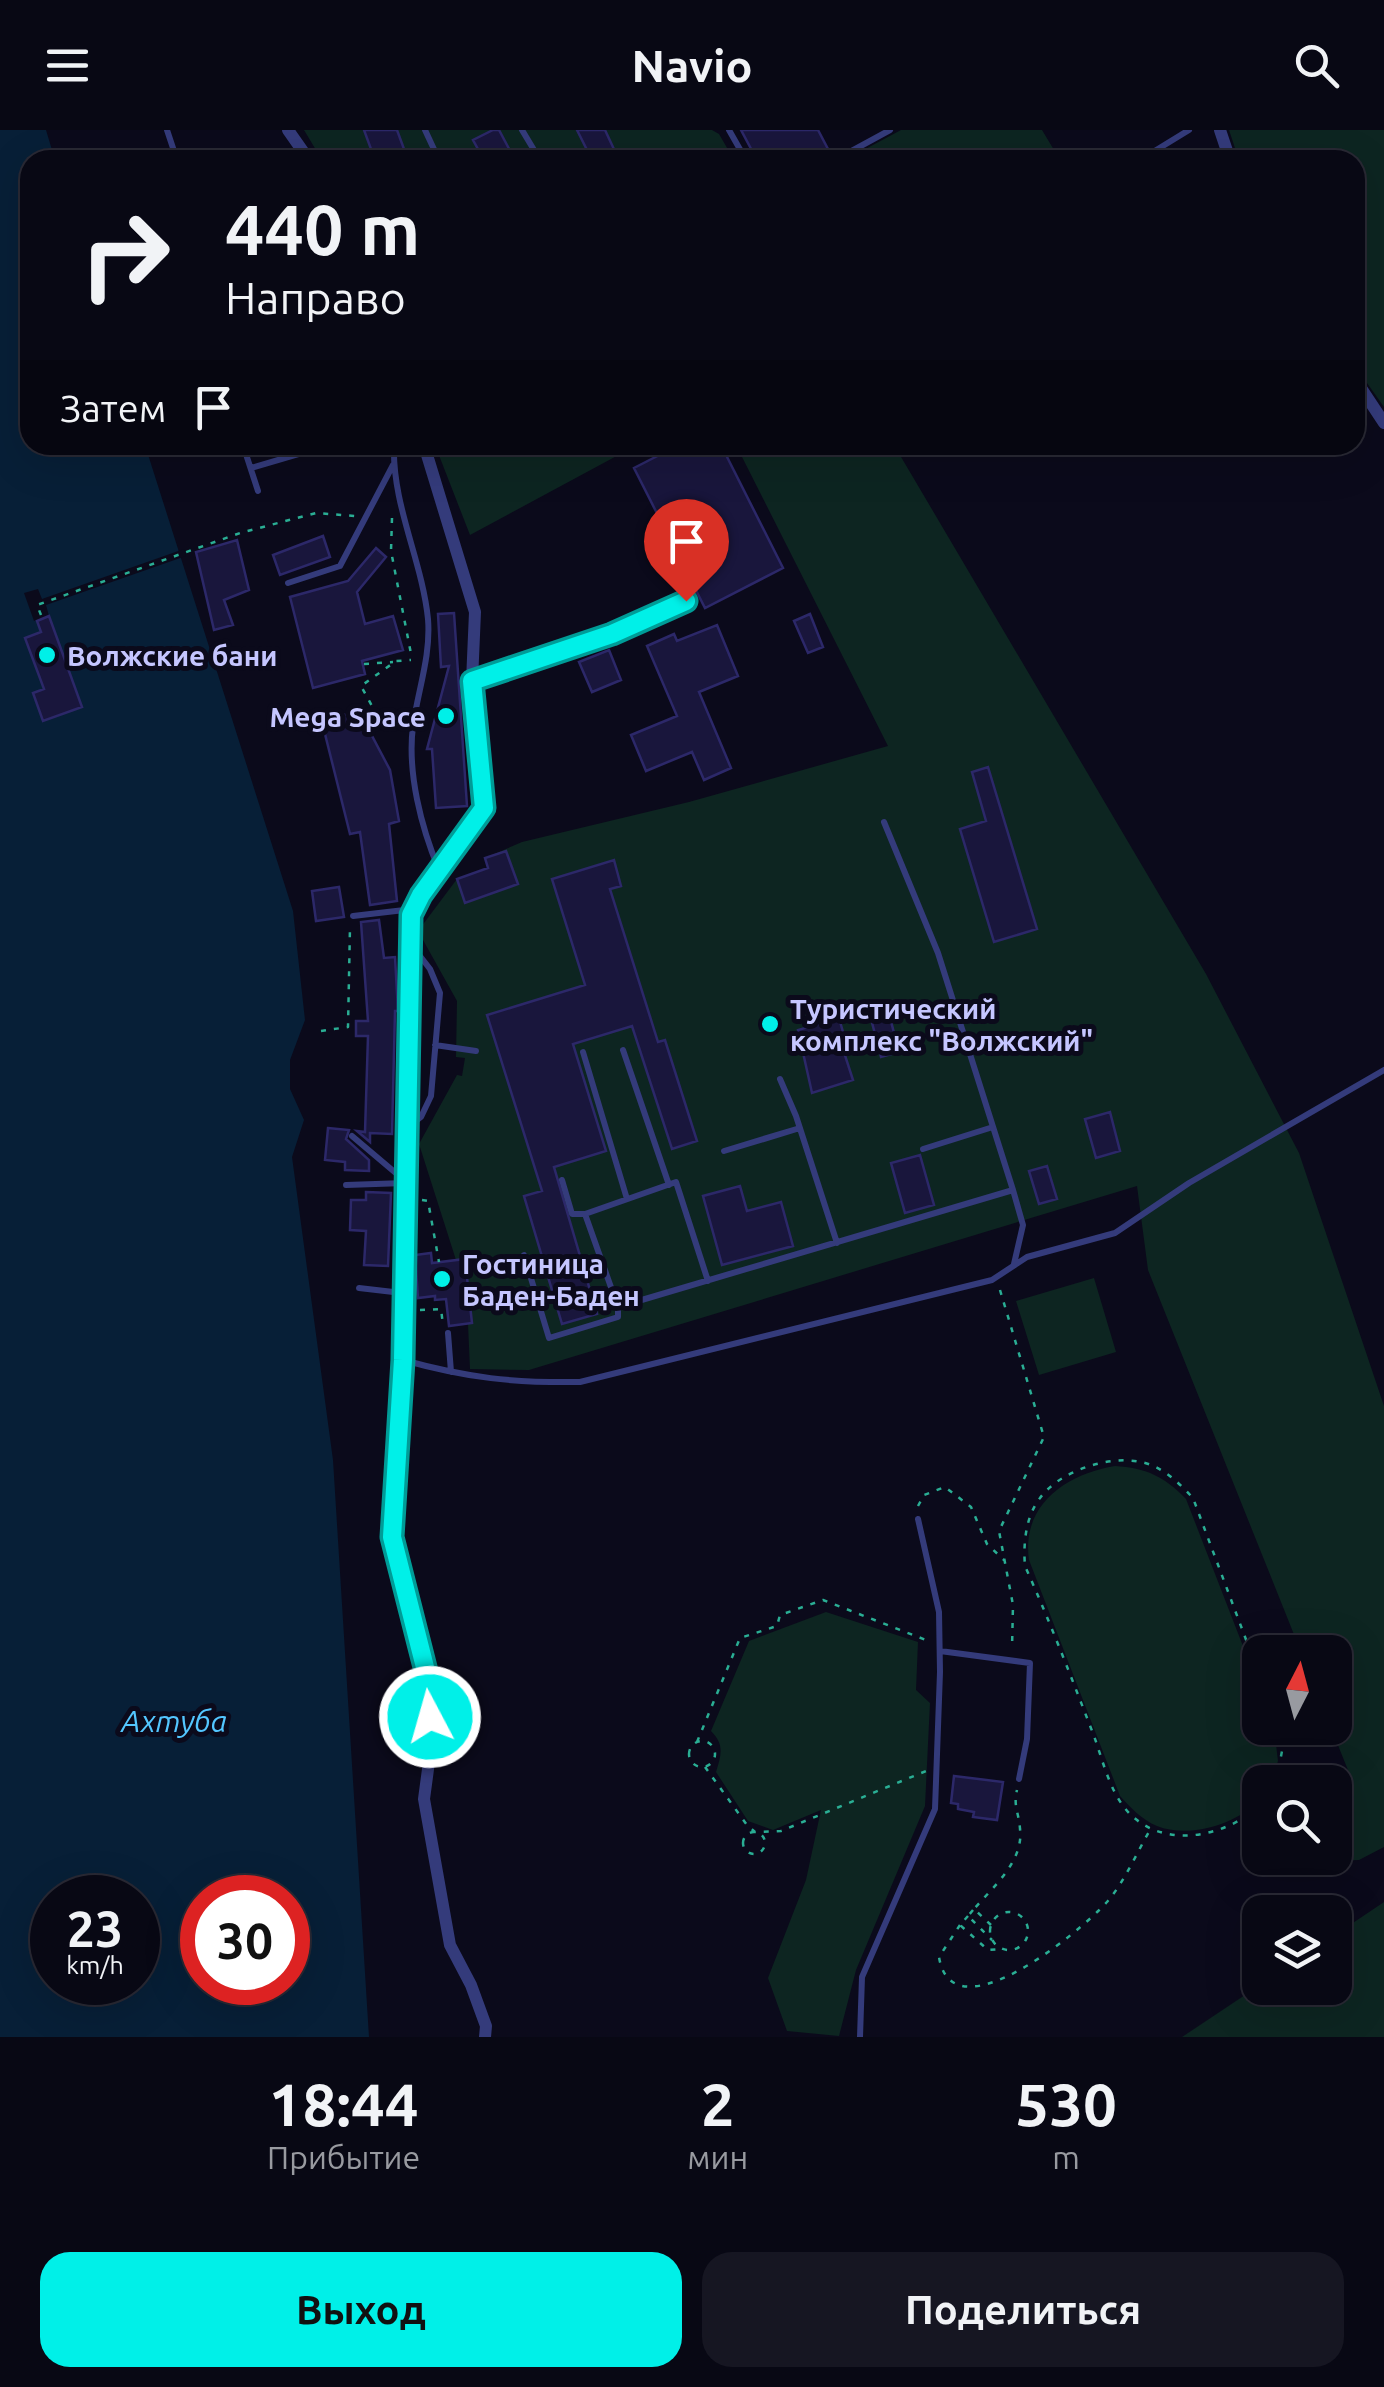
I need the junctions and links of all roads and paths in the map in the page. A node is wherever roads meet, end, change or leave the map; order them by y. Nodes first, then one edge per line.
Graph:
1 (890, 130) edge
2 (1190, 130) edge
3 (853, 150) edge
4 (1157, 150) edge
5 (1365, 394) edge
6 (1384, 423) edge
7 (246, 455) edge
8 (295, 455) edge
9 (393, 455) edge
10 (427, 455) edge
11 (393, 464) junction
12 (251, 468) junction
13 (258, 490) dead end
14 (392, 516) dead end
15 (368, 517) junction
16 (288, 583) dead end
17 (686, 601) dead end
18 (41, 615) dead end
19 (396, 661) junction
20 (364, 664) dead end
21 (472, 681) junction
22 (362, 712) dead end
23 (884, 822) dead end
24 (439, 870) junction
25 (414, 909) junction
26 (353, 916) joint
27 (408, 941) junction
28 (321, 1032) dead end
29 (435, 1045) junction
30 (623, 1050) dead end
31 (476, 1051) dead end
32 (583, 1052) dead end
33 (1384, 1070) edge
34 (780, 1080) dead end
35 (992, 1127) junction
36 (800, 1128) junction
37 (406, 1129) junction
38 (352, 1136) dead end
39 (923, 1150) dead end
40 (724, 1152) dead end
41 (562, 1180) dead end
42 (405, 1182) junction
43 (346, 1185) dead end
44 (669, 1185) junction
45 (1013, 1190) junction
46 (404, 1199) junction
47 (627, 1200) junction
48 (585, 1214) junction
49 (837, 1243) junction
50 (524, 1255) dead end
51 (440, 1262) dead end
52 (1014, 1266) junction
53 (996, 1278) junction
54 (708, 1281) junction
55 (359, 1288) dead end
56 (404, 1293) junction
57 (618, 1307) junction
58 (404, 1311) junction
59 (448, 1333) joint
60 (403, 1360) junction
61 (451, 1372) junction
62 (918, 1519) joint
63 (1004, 1561) junction
64 (1244, 1635) edge
65 (940, 1648) junction
66 (1010, 1660) junction
67 (697, 1742) junction
68 (937, 1766) junction
69 (705, 1767) junction
70 (1019, 1779) joint
71 (1242, 1819) edge
72 (1150, 1830) junction
73 (755, 1832) junction
74 (974, 1909) junction
75 (968, 1916) junction
76 (960, 1925) junction
77 (992, 1925) junction
78 (992, 1940) junction
79 (1002, 1949) junction
80 (485, 2037) edge
81 (860, 2037) edge

1 - 3 lane
2 - 4 lane
5 - 6 street
7 - 12 lane
8 - 12 lane
9 - 11 lane
10 - 21 street
11 - 15 lane
11 - 24 lane
12 - 13 lane
14 - 19 path
15 - 16 lane
15 - 18 path
17 - 21 lane
19 - 20 path
19 - 22 path
21 - 24 street
23 - 35 lane
24 - 25 street
25 - 26 lane
25 - 27 street
26 - 28 path
27 - 29 lane
27 - 37 street
29 - 31 lane
29 - 37 lane
30 - 44 lane
32 - 47 lane
33 - 52 lane
34 - 36 lane
35 - 39 lane
35 - 45 lane
36 - 40 lane
36 - 49 lane
37 - 42 street
38 - 42 lane
41 - 48 lane
42 - 43 lane
42 - 46 street
44 - 47 lane
44 - 54 lane
45 - 49 lane
45 - 52 lane
46 - 51 path
46 - 56 street
47 - 48 lane
48 - 57 lane
49 - 54 lane
50 - 57 lane
52 - 53 lane
53 - 61 lane
53 - 63 path
54 - 57 lane
55 - 56 lane
56 - 58 street
58 - 59 path
58 - 60 street
59 - 61 lane
60 - 61 lane
60 - 80 street
62 - 63 path
62 - 65 lane
63 - 66 path
64 - 72 path
65 - 66 lane
65 - 67 path
65 - 68 lane
66 - 70 lane
67 - 69 path
67 - 69 path
68 - 73 path
68 - 81 lane
69 - 73 path
70 - 74 path
71 - 72 path
72 - 76 path
73 - 73 path
74 - 75 path
74 - 77 path
75 - 76 path
75 - 78 path
76 - 79 path
77 - 78 path
77 - 79 path
78 - 79 path

